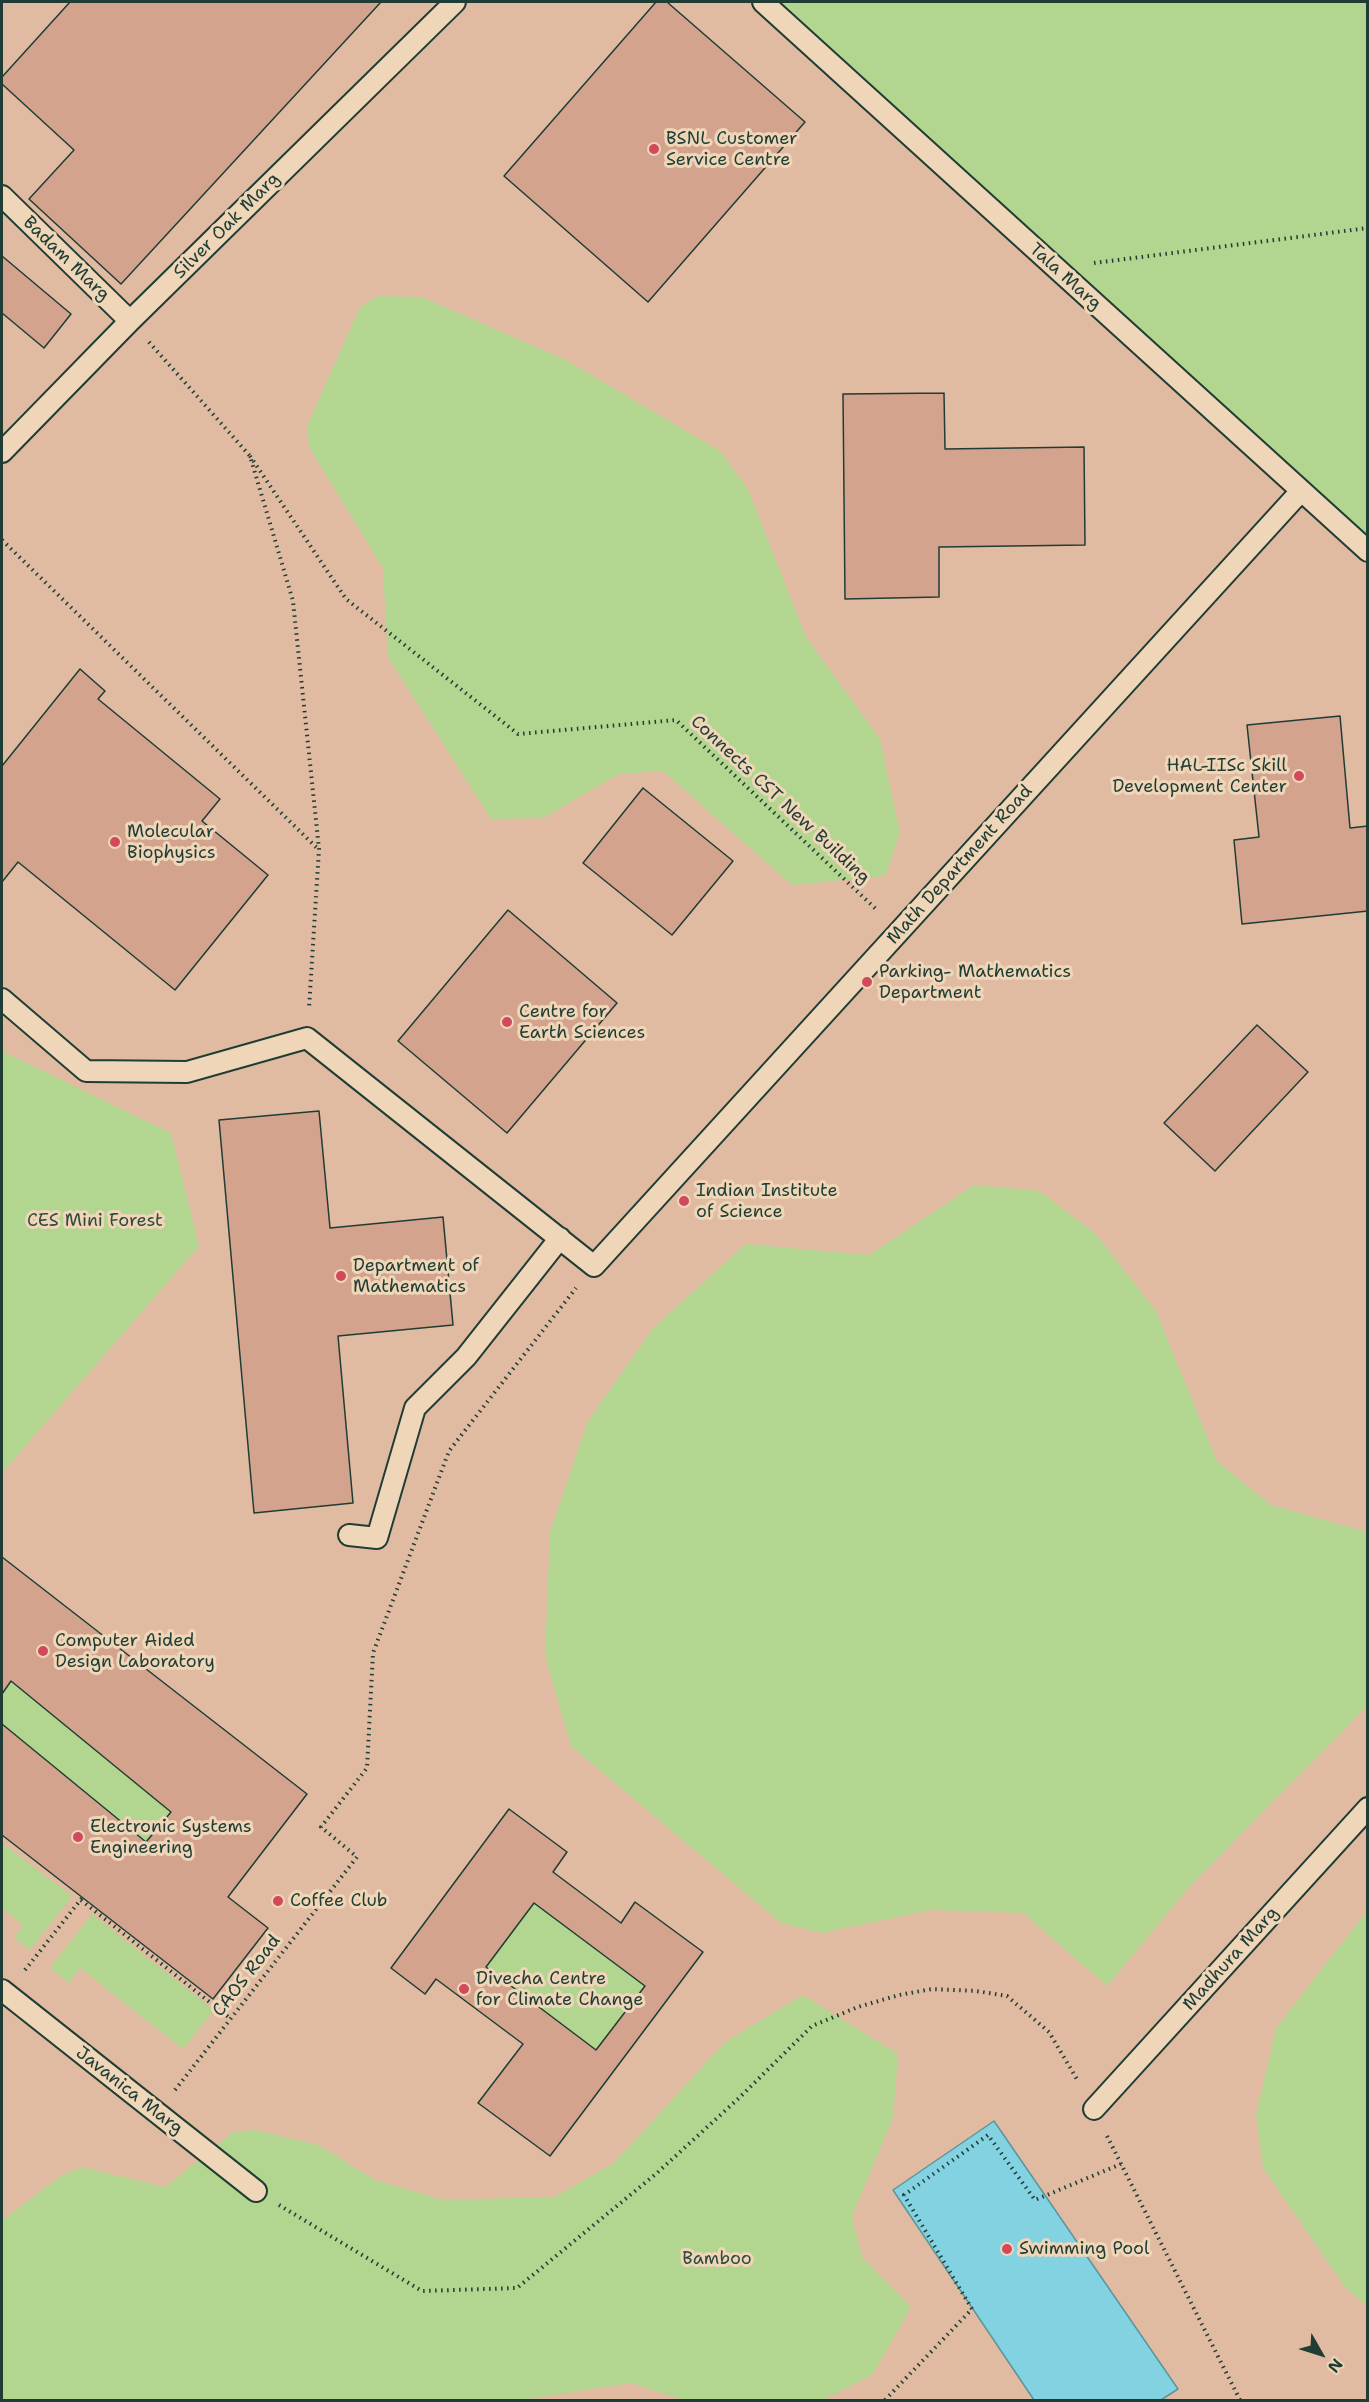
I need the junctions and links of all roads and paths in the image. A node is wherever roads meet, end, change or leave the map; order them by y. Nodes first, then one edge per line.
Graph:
1 (455, 2) edge
2 (763, 2) edge
3 (2, 196) edge
4 (1368, 228) edge
5 (1054, 267) junction
6 (130, 321) junction
7 (2, 452) edge
8 (250, 456) junction
9 (1302, 491) junction
10 (2, 540) edge
11 (1368, 551) edge
12 (319, 849) junction
13 (899, 931) junction
14 (2, 999) edge
15 (307, 1038) junction
16 (560, 1238) junction
17 (594, 1266) junction
18 (349, 1535) dead end
19 (1368, 1808) edge
20 (4, 1992) edge
21 (231, 2019) junction
22 (1094, 2109) junction
23 (157, 2114) junction
24 (1121, 2164) junction
25 (256, 2191) joint
26 (885, 2400) edge
27 (1240, 2400) edge

1 - 6 lane, Silver Oak Marg
2 - 5 lane, Tala Marg
3 - 6 lane, Badam Marg
4 - 5 path
5 - 9 lane, Tala Marg
6 - 7 lane, Silver Oak Marg
6 - 8 path, Connects CST New Building
8 - 12 path
8 - 13 path, Connects CST New Building
9 - 11 lane, Tala Marg
9 - 13 lane, Math Department Road
10 - 12 path
12 - 15 path
13 - 17 lane, Math Department Road
14 - 15 lane
15 - 16 lane
16 - 17 lane
16 - 18 lane
17 - 21 path, CAOS Road
19 - 22 lane, Madhura Marg
20 - 21 path
20 - 23 lane, Javanica Marg
21 - 23 path, CAOS Road
22 - 24 path
22 - 25 path
23 - 25 lane, Javanica Marg
24 - 26 path
24 - 27 path

